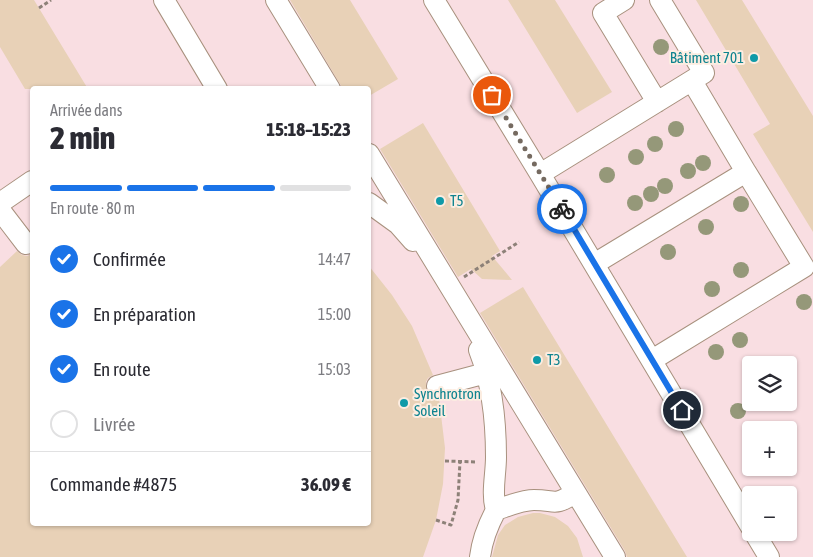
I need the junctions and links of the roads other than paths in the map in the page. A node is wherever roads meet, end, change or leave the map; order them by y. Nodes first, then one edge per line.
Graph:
1 (164, 0) edge
2 (276, 0) edge
3 (434, 0) edge
4 (624, 0) edge
5 (660, 0) edge
6 (692, 81) junction
7 (215, 86) edge
8 (328, 86) edge
9 (657, 102) junction
10 (371, 165) edge
11 (746, 172) junction
12 (540, 174) junction
13 (30, 182) edge
14 (0, 202) edge
15 (371, 204) edge
16 (0, 210) edge
17 (26, 244) dead end
18 (594, 264) junction
19 (449, 287) junction
20 (652, 360) junction
21 (486, 374) junction
22 (436, 386) dead end
23 (575, 493) junction
24 (496, 510) junction
25 (742, 512) edge
26 (759, 541) edge
27 (480, 557) edge
28 (614, 557) edge
29 (769, 557) edge

1 - 7 lane
2 - 8 lane
3 - 12 lane
4 - 9 lane
5 - 6 lane
6 - 9 lane
6 - 11 lane
9 - 12 lane
10 - 19 lane
11 - 18 lane
11 - 20 lane
12 - 18 lane
13 - 14 lane
15 - 19 lane
16 - 17 lane
18 - 20 lane
19 - 21 lane
19 - 23 lane
20 - 25 lane
21 - 22 lane
21 - 24 lane
23 - 24 lane
23 - 28 lane
24 - 27 lane
26 - 29 lane

